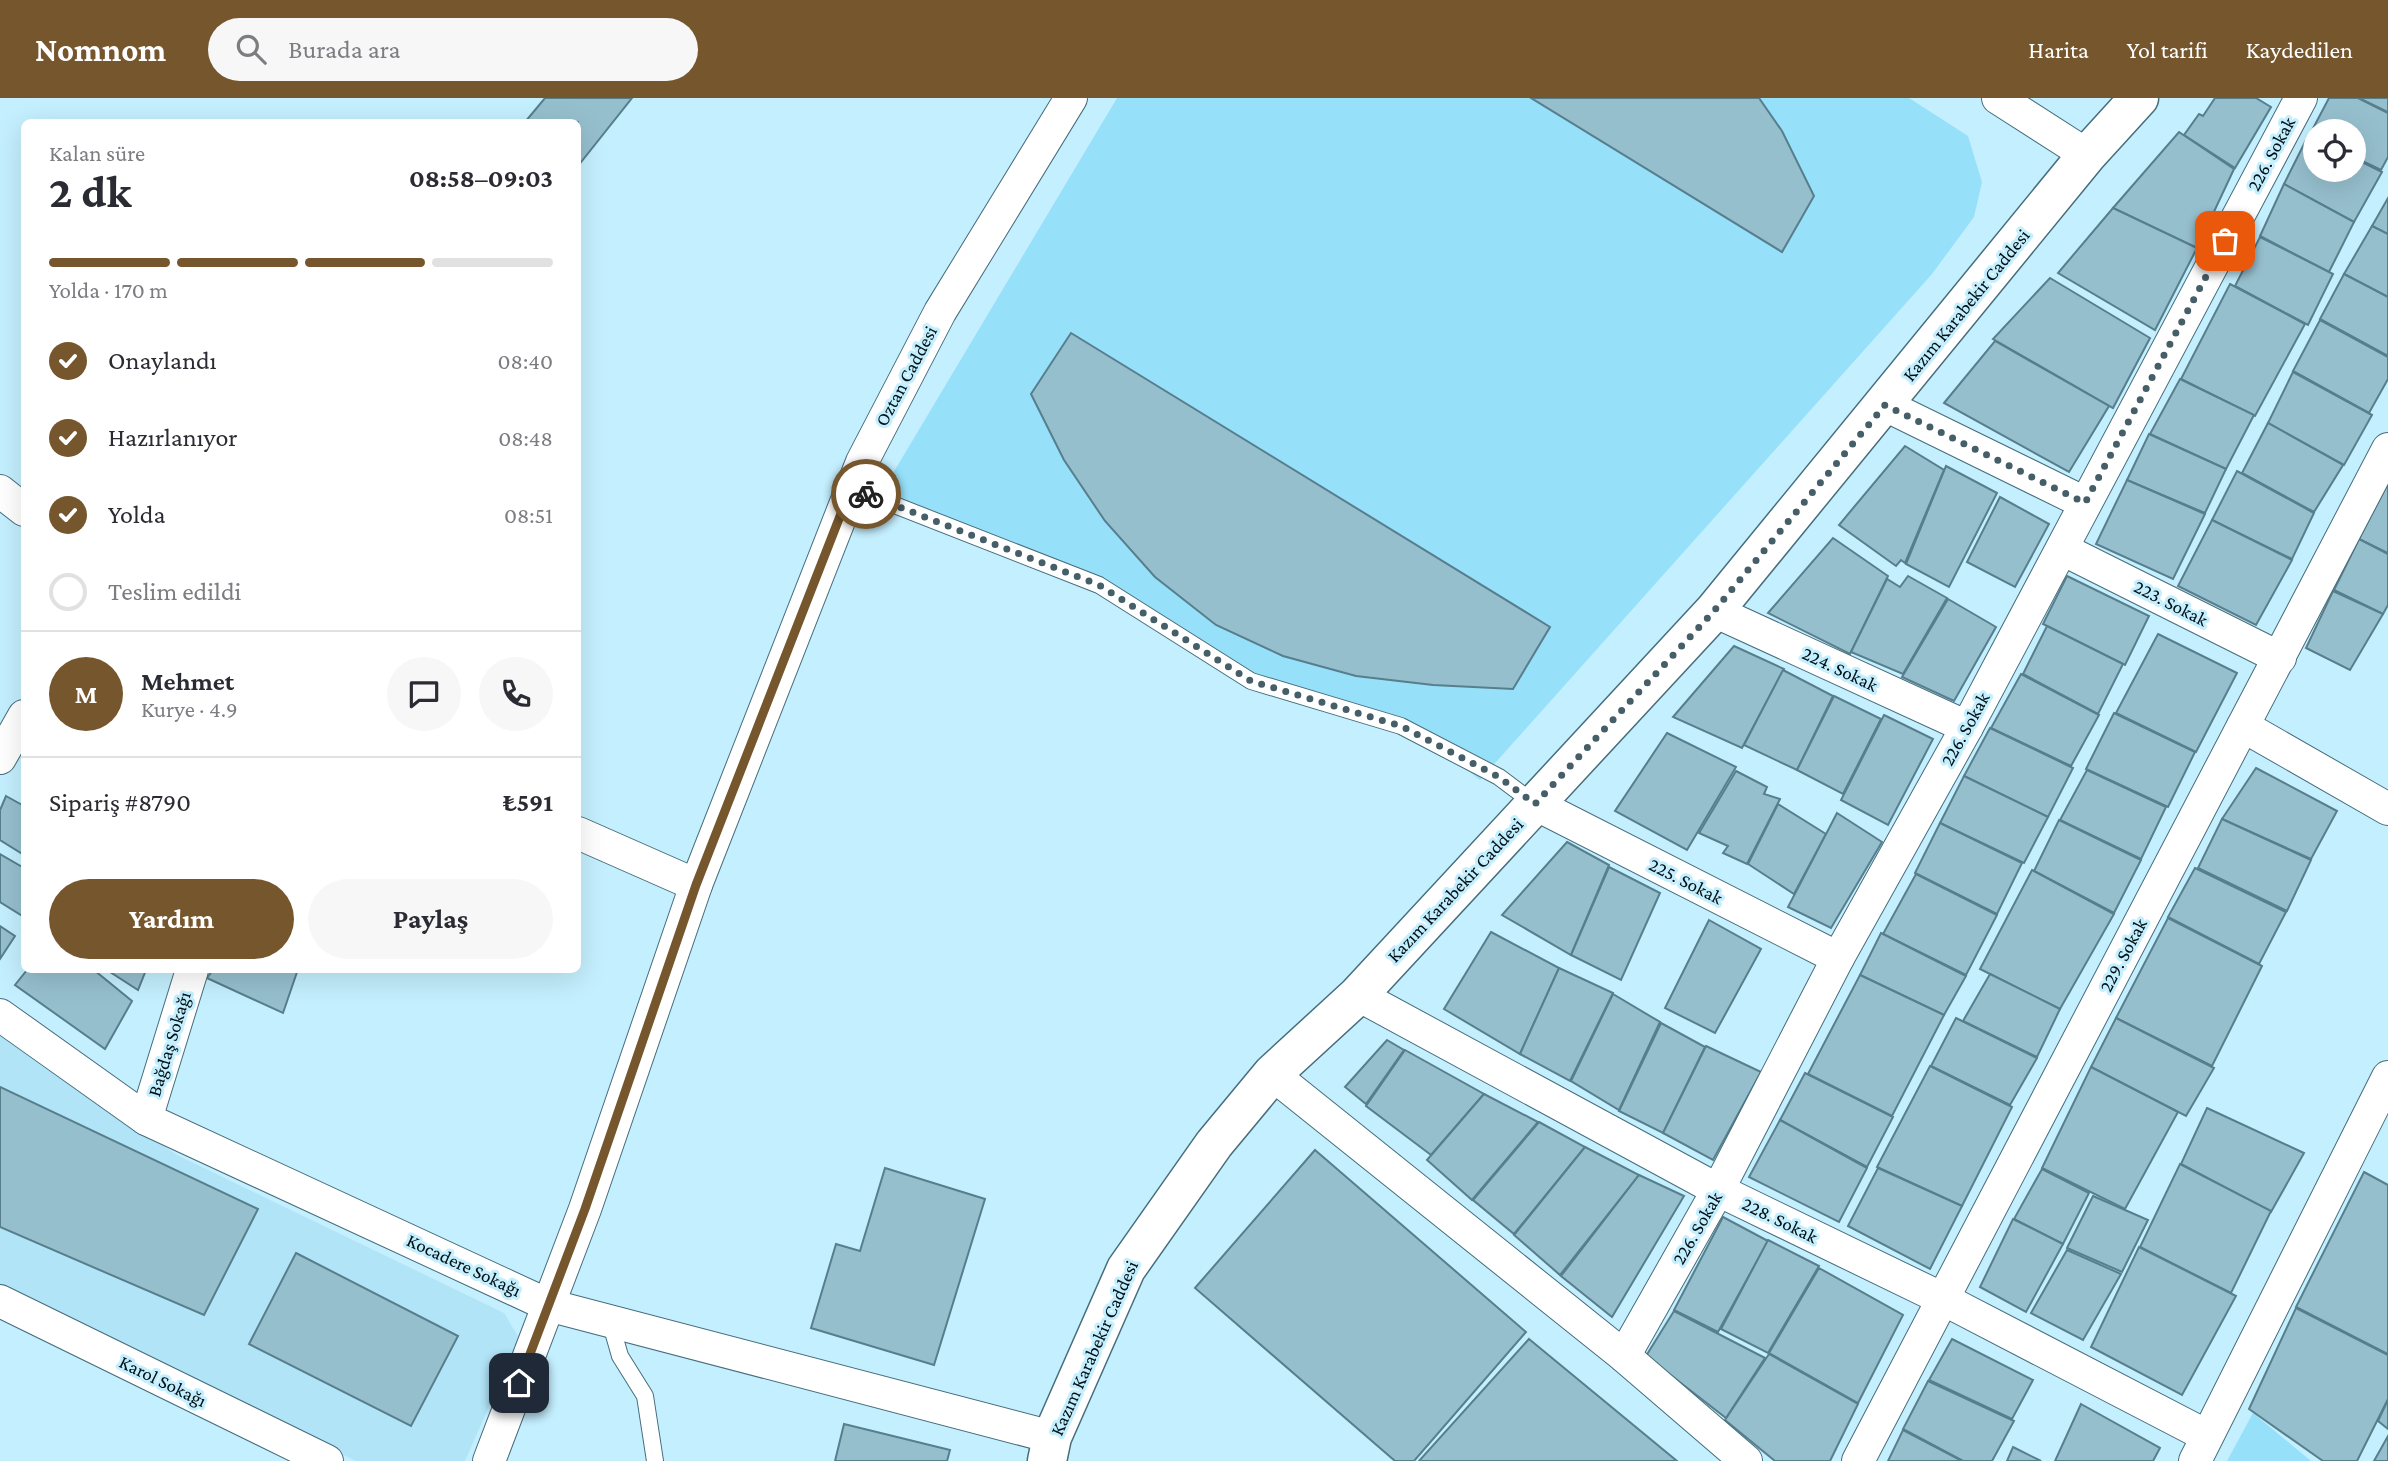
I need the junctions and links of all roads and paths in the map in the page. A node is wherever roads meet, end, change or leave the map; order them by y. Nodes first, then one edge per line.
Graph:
1 (1071, 98) edge
2 (1998, 98) edge
3 (2139, 98) edge
4 (2301, 98) edge
5 (2087, 155) junction
6 (1885, 405) junction
7 (2388, 449) edge
8 (851, 488) junction
9 (0, 491) edge
10 (2085, 503) junction
11 (21, 508) edge
12 (2062, 549) junction
13 (1714, 611) junction
14 (2280, 658) junction
15 (21, 721) edge
16 (2243, 726) junction
17 (1967, 727) junction
18 (0, 758) edge
19 (1535, 804) junction
20 (2388, 809) edge
21 (581, 834) edge
22 (696, 885) junction
23 (1838, 958) junction
24 (191, 973) edge
25 (1358, 995) junction
26 (0, 1015) edge
27 (1272, 1074) junction
28 (2388, 1077) edge
29 (146, 1119) junction
30 (1718, 1190) junction
31 (1943, 1299) junction
32 (0, 1301) edge
33 (548, 1305) junction
34 (610, 1321) junction
35 (1624, 1356) junction
36 (2201, 1448) edge
37 (1050, 1449) edge
38 (327, 1461) edge
39 (489, 1461) edge
40 (655, 1461) edge
41 (1746, 1461) edge
42 (1858, 1461) edge

1 - 8 street, Oztan Caddesi
2 - 5 street
3 - 5 main road, Kazım Karabekir Caddesi
4 - 10 street, 226. Sokak
5 - 6 main road, Kazım Karabekir Caddesi
6 - 10 street
6 - 13 main road, Kazım Karabekir Caddesi
7 - 14 street, 229. Sokak
8 - 19 lane
8 - 22 street, Oztan Caddesi
9 - 11 street
10 - 12 street, 226. Sokak
12 - 14 street, 223. Sokak
12 - 17 street, 226. Sokak
13 - 17 street, 224. Sokak
13 - 19 main road, Kazım Karabekir Caddesi
14 - 16 street, 229. Sokak
15 - 18 street
16 - 20 street
16 - 31 street, 229. Sokak
17 - 23 street, 226. Sokak
19 - 23 street, 225. Sokak
19 - 25 main road, Kazım Karabekir Caddesi
21 - 22 street
22 - 33 street, Oztan Caddesi
23 - 30 street, 226. Sokak
24 - 29 street, Bağdaş Sokağı
25 - 27 main road, Kazım Karabekir Caddesi
25 - 30 street, 228. Sokak
26 - 29 street, Kocadere Sokağı
27 - 35 street
27 - 37 main road, Kazım Karabekir Caddesi
28 - 36 street
29 - 33 street, Kocadere Sokağı
30 - 31 street, 228. Sokak
30 - 35 street, 226. Sokak
31 - 36 street, 228. Sokak
31 - 42 street, 229. Sokak
32 - 38 street, Karol Sokağı
33 - 34 street, Kocadere Sokağı
33 - 39 street, Oztan Caddesi
34 - 37 street, Kocadere Sokağı
34 - 40 lane
35 - 41 street

